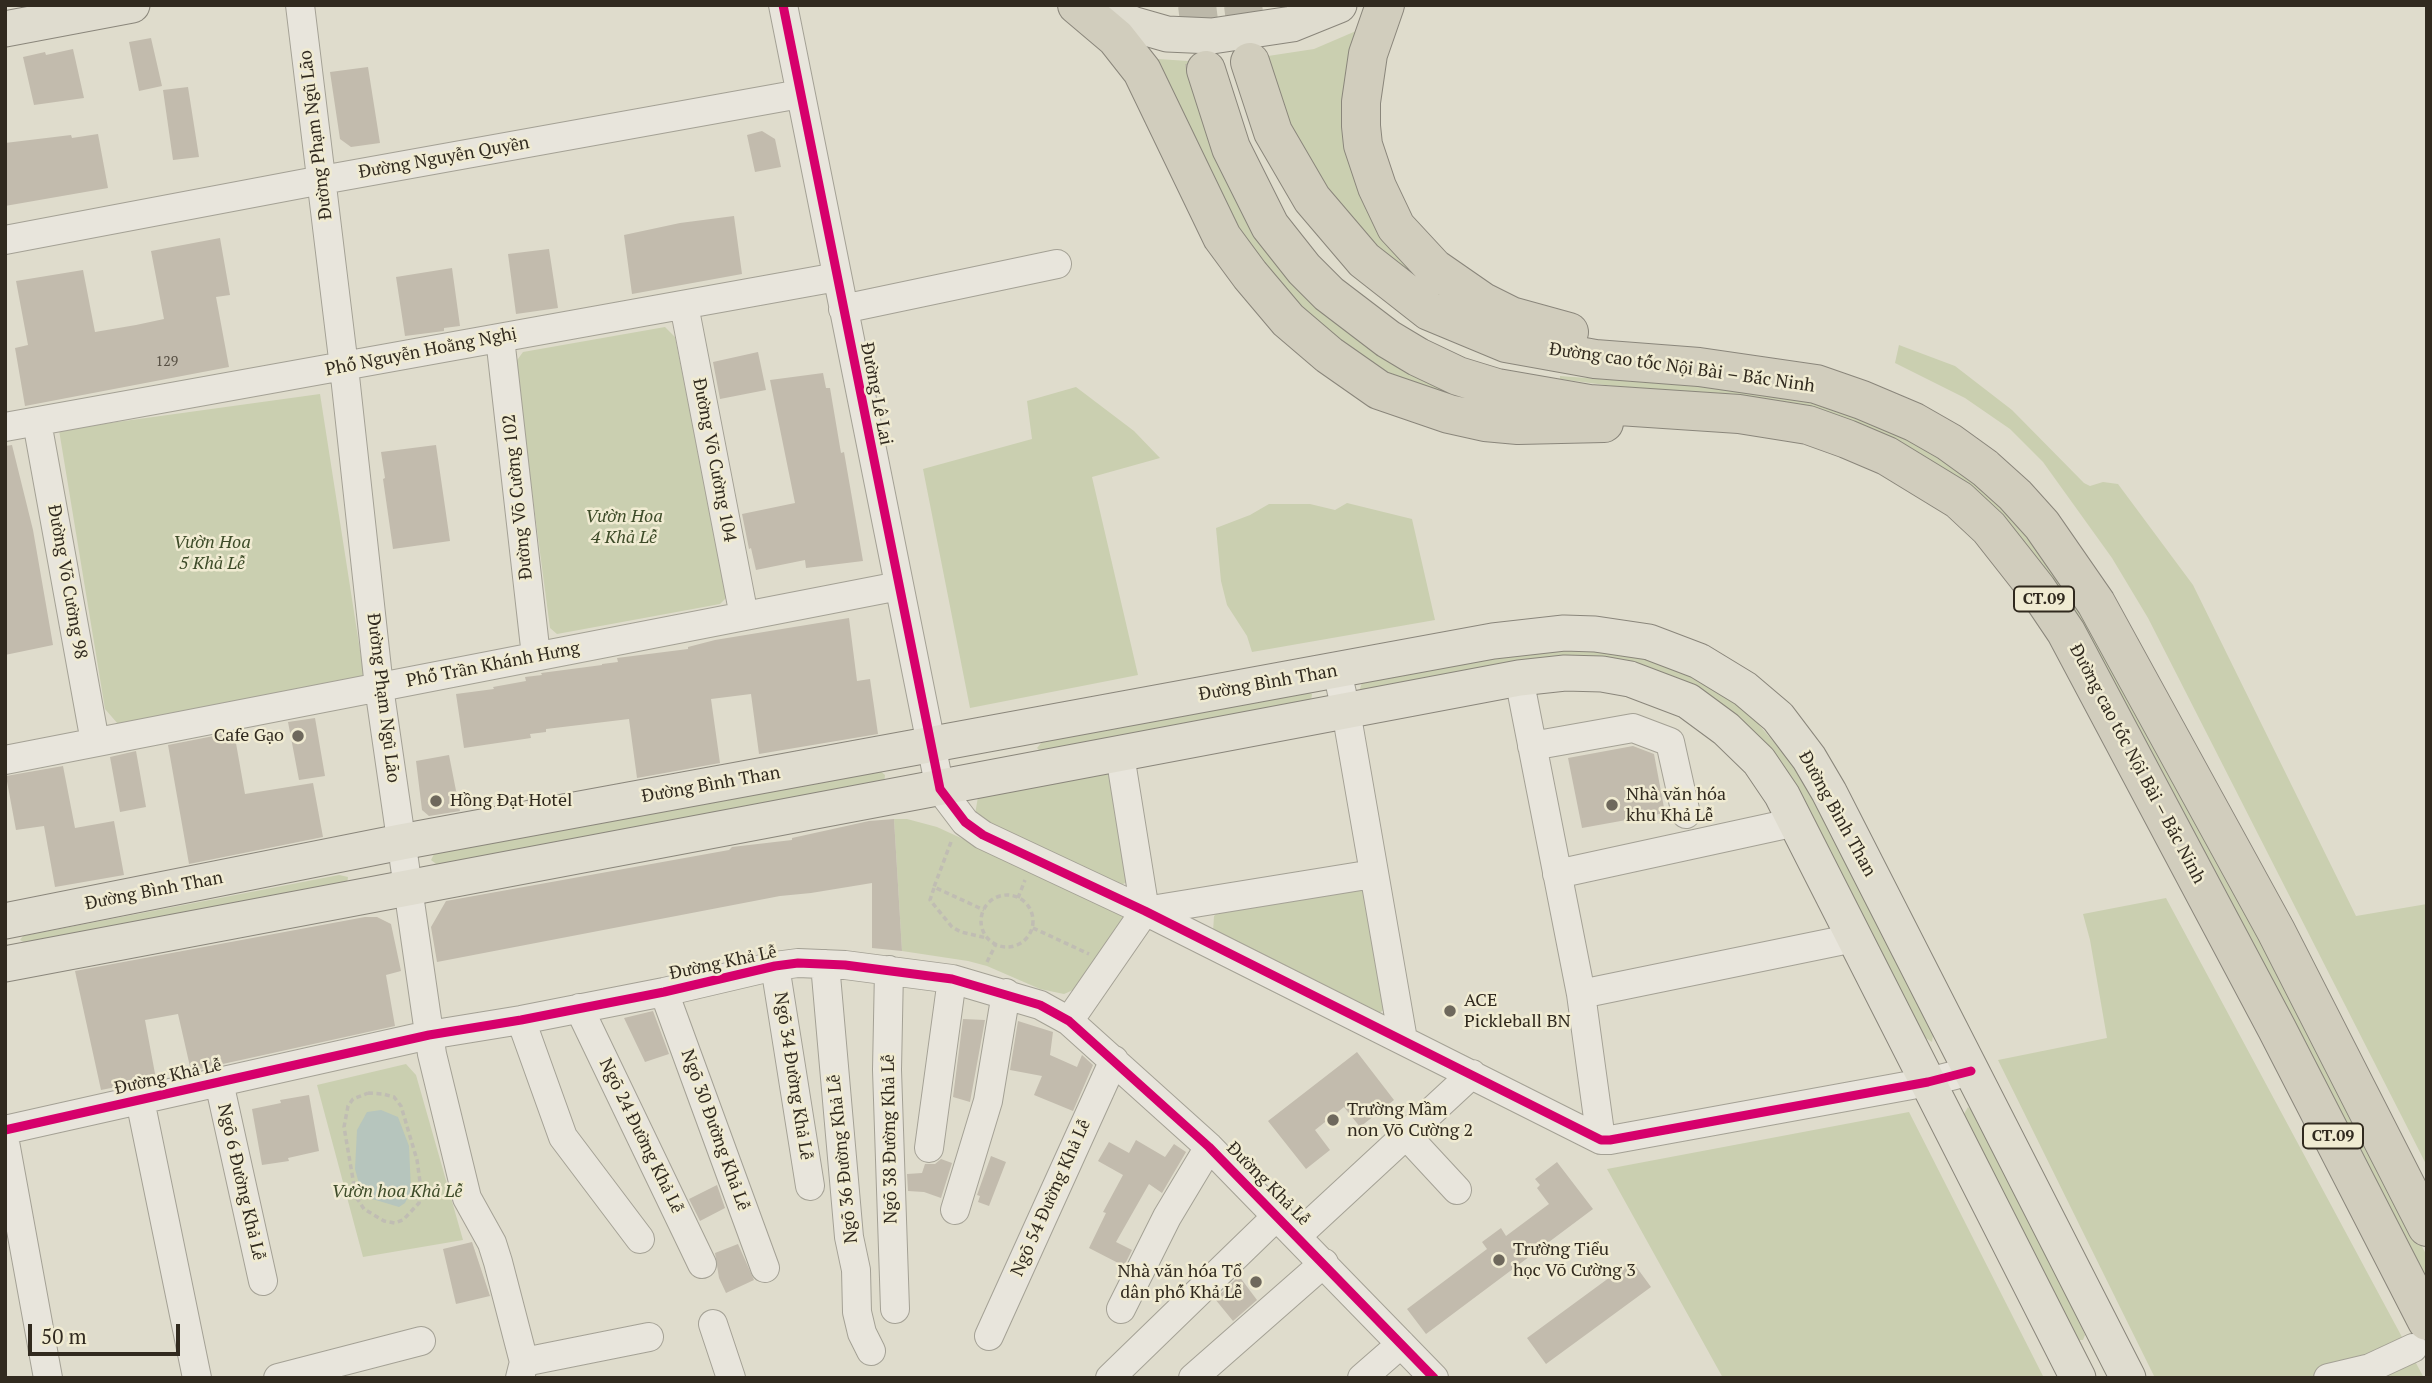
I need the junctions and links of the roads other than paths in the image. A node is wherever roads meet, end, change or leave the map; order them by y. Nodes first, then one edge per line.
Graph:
1 (132, 5) edge
2 (300, 5) edge
3 (783, 5) edge
4 (1077, 5) edge
5 (1091, 5) edge
6 (1339, 5) edge
7 (1385, 5) edge
8 (5, 29) edge
9 (1250, 62) tunnel mouth
10 (1206, 70) tunnel mouth
11 (800, 94) junction
12 (322, 180) junction
13 (5, 240) edge
14 (1057, 264) dead end
15 (837, 277) junction
16 (684, 304) junction
17 (843, 309) junction
18 (500, 338) junction
19 (345, 367) junction
20 (1699, 367) junction
21 (1707, 413) junction
22 (37, 422) junction
23 (5, 427) edge
24 (899, 586) junction
25 (744, 616) junction
26 (536, 656) junction
27 (1337, 671) junction
28 (1519, 678) junction
29 (379, 687) junction
30 (1346, 711) junction
31 (95, 742) junction
32 (930, 745) junction
33 (1532, 746) junction
34 (1120, 755) junction
35 (5, 760) edge
36 (940, 789) junction
37 (1686, 814) dead end
38 (1796, 822) junction
39 (401, 842) junction
40 (1373, 874) junction
41 (1557, 874) junction
42 (407, 888) junction
43 (1144, 911) junction
44 (5, 921) edge
45 (1854, 938) junction
46 (5, 964) edge
47 (825, 964) junction
48 (775, 966) junction
49 (889, 970) junction
50 (952, 979) junction
51 (664, 992) junction
52 (1006, 993) junction
53 (1581, 994) junction
54 (579, 1008) junction
55 (522, 1020) junction
56 (1069, 1021) junction
57 (429, 1035) junction
58 (1403, 1040) junction
59 (1114, 1060) junction
60 (1971, 1071) junction
61 (1472, 1074) junction
62 (219, 1082) junction
63 (1928, 1082) junction
64 (140, 1100) junction
65 (5, 1130) edge
66 (1406, 1135) junction
67 (1601, 1140) junction
68 (5, 1142) edge
69 (1209, 1147) junction
70 (929, 1148) dead end
71 (810, 1186) dead end
72 (1457, 1191) dead end
73 (955, 1210) dead end
74 (1278, 1215) junction
75 (2427, 1227) edge
76 (1298, 1235) junction
77 (640, 1239) dead end
78 (1324, 1263) junction
79 (702, 1264) dead end
80 (765, 1268) dead end
81 (263, 1282) dead end
82 (895, 1308) dead end
83 (1121, 1309) dead end
84 (713, 1324) dead end
85 (2420, 1335) edge
86 (989, 1336) dead end
87 (649, 1337) dead end
88 (421, 1341) dead end
89 (1401, 1344) junction
90 (871, 1352) dead end
91 (522, 1370) edge
92 (313, 1373) edge
93 (48, 1378) edge
94 (197, 1378) edge
95 (278, 1378) edge
96 (731, 1378) edge
97 (1110, 1378) edge
98 (1193, 1378) edge
99 (1362, 1378) edge
100 (1434, 1378) edge
101 (2078, 1378) edge
102 (2128, 1378) edge
103 (2328, 1378) edge

1 - 8 main road
2 - 12 street, Đường Phạm Ngũ Lão
3 - 11 street, Đường Lê Lai
4 - 21 highway
5 - 6 main road
7 - 20 highway
9 - 20 highway, Đường cao tốc Nội Bài – Bắc Ninh
10 - 21 highway, Đường cao tốc Nội Bài – Bắc Ninh
11 - 12 street, Đường Nguyễn Quyền
11 - 15 street, Đường Lê Lai
12 - 13 street, Đường Nguyễn Quyền
12 - 19 street, Đường Phạm Ngũ Lão
14 - 17 street
15 - 16 street, Phố Nguyễn Hoằng Nghị
15 - 17 street, Đường Lê Lai
16 - 18 street, Phố Nguyễn Hoằng Nghị
16 - 25 street, Đường Võ Cường 104
17 - 24 street, Đường Lê Lai
18 - 19 street, Phố Nguyễn Hoằng Nghị
18 - 26 street, Đường Võ Cường 102
19 - 22 street, Phố Nguyễn Hoằng Nghị
19 - 29 street, Đường Phạm Ngũ Lão
20 - 75 highway, Đường cao tốc Nội Bài – Bắc Ninh / CT.09
21 - 85 highway, Đường cao tốc Nội Bài – Bắc Ninh / CT.09
22 - 23 street, Phố Nguyễn Hoằng Nghị
22 - 31 street, Đường Võ Cường 98
24 - 25 street, Phố Trần Khánh Hưng
24 - 32 street, Đường Lê Lai
25 - 26 street, Phố Trần Khánh Hưng
26 - 29 street, Phố Trần Khánh Hưng
27 - 30 street
27 - 32 main road, Đường Bình Than
27 - 60 main road, Đường Bình Than
28 - 30 main road
28 - 33 street
28 - 38 main road
29 - 31 street, Phố Trần Khánh Hưng
29 - 39 street, Đường Phạm Ngũ Lão
30 - 34 main road
30 - 40 street
31 - 35 street, Phố Trần Khánh Hưng
32 - 36 street, Đường Lê Lai
32 - 39 main road, Đường Bình Than
33 - 37 street
33 - 41 street
34 - 36 main road
34 - 43 street
36 - 42 main road
36 - 43 street
38 - 41 street
38 - 45 main road
39 - 42 street, Đường Phạm Ngũ Lão
39 - 44 main road, Đường Bình Than
40 - 43 street
40 - 58 street
41 - 53 street
42 - 46 main road
42 - 57 street, Đường Phạm Ngũ Lão
43 - 56 street
43 - 58 street
45 - 53 street
45 - 63 main road
47 - 48 street, Đường Khả Lễ
47 - 49 street, Đường Khả Lễ
47 - 90 street, Ngõ 36 Đường Khả Lễ
48 - 51 street, Đường Khả Lễ
48 - 71 street, Ngõ 34 Đường Khả Lễ
49 - 50 street, Đường Khả Lễ
49 - 82 street, Ngõ 38 Đường Khả Lễ
50 - 52 street, Đường Khả Lễ
50 - 70 street
51 - 54 street, Đường Khả Lễ
51 - 80 street, Ngõ 30 Đường Khả Lễ
52 - 56 street, Đường Khả Lễ
52 - 73 street
53 - 67 street
54 - 55 street, Đường Khả Lễ
54 - 79 street, Ngõ 24 Đường Khả Lễ
55 - 57 street, Đường Khả Lễ
55 - 77 street
56 - 59 street, Đường Khả Lễ
57 - 62 street, Đường Khả Lễ
57 - 91 street, Đường Phạm Ngũ Lão
58 - 61 street
59 - 69 street, Đường Khả Lễ
59 - 86 street, Ngõ 54 Đường Khả Lễ
60 - 63 street
60 - 102 main road, Đường Bình Than
61 - 66 street
61 - 67 street
62 - 64 street, Đường Khả Lễ
62 - 81 street, Ngõ 6 Đường Khả Lễ
63 - 67 street
63 - 101 main road
64 - 65 street, Đường Khả Lễ
64 - 94 street
66 - 72 street
66 - 76 street
68 - 93 street
69 - 74 street, Đường Khả Lễ
69 - 83 street
74 - 76 street, Đường Khả Lễ
74 - 97 street
76 - 78 street, Đường Khả Lễ
78 - 89 street, Đường Khả Lễ
78 - 98 street
84 - 96 street
85 - 103 street
87 - 91 street
88 - 92 street
89 - 99 street
89 - 100 street, Đường Khả Lễ
92 - 95 street

